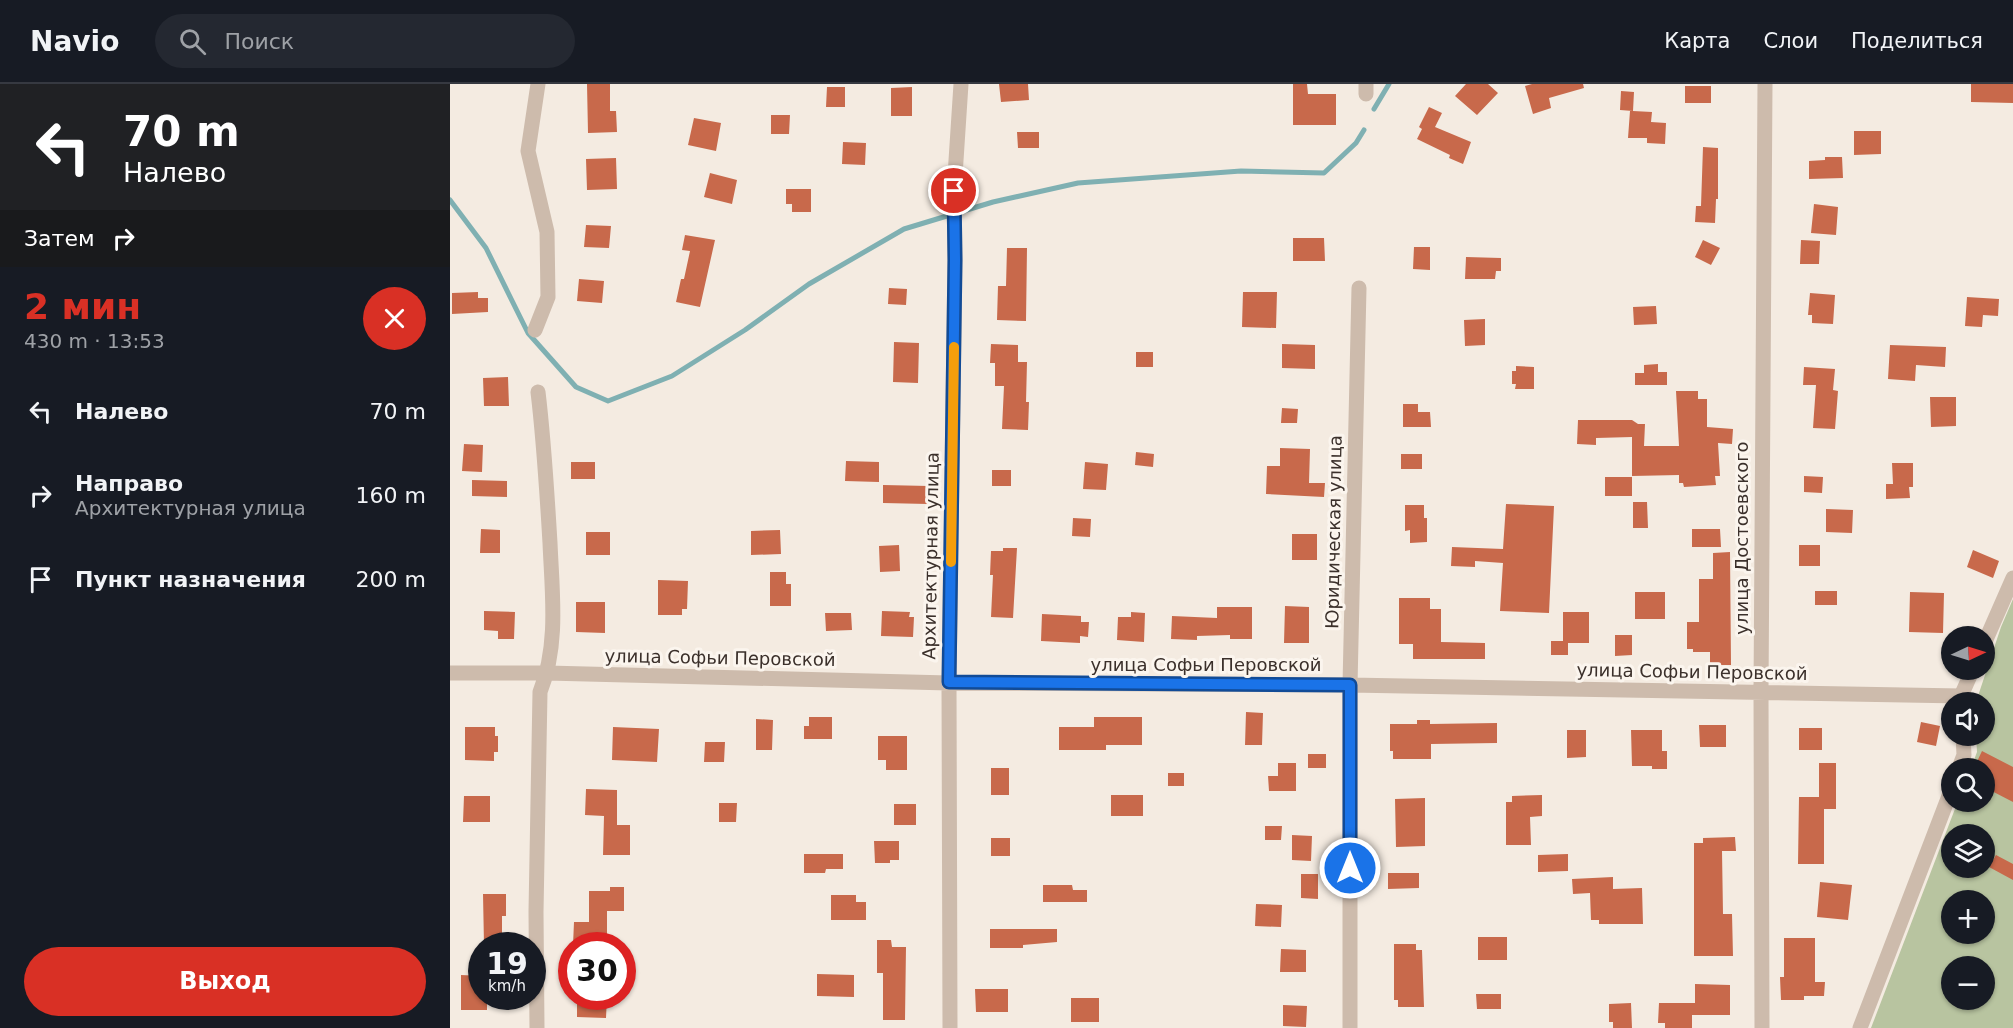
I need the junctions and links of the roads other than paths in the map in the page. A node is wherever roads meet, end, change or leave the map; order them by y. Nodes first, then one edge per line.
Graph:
1 (538, 84) edge
2 (961, 84) edge
3 (1765, 84) edge
4 (1359, 288) dead end
5 (535, 330) dead end
6 (538, 392) dead end
7 (2013, 578) edge
8 (1992, 626) edge
9 (450, 673) edge
10 (548, 673) junction
11 (949, 682) junction
12 (1350, 685) junction
13 (1761, 692) junction
14 (1941, 698) edge
15 (1943, 812) edge
16 (537, 1028) edge
17 (950, 1028) edge
18 (1350, 1028) edge
19 (1762, 1028) edge
20 (1860, 1028) edge

1 - 5 street
2 - 11 street, Архитектурная улица
3 - 13 street, улица Достоевского
4 - 12 street, Юридическая улица
6 - 10 street
7 - 8 street
9 - 10 street, улица Софьи Перовской
10 - 11 street, улица Софьи Перовской
10 - 16 street
11 - 12 street, улица Софьи Перовской
11 - 17 street, Архитектурная улица
12 - 13 street, улица Софьи Перовской
12 - 18 street, Юридическая улица
13 - 14 street, улица Софьи Перовской
13 - 19 street, улица Достоевского
15 - 20 street

